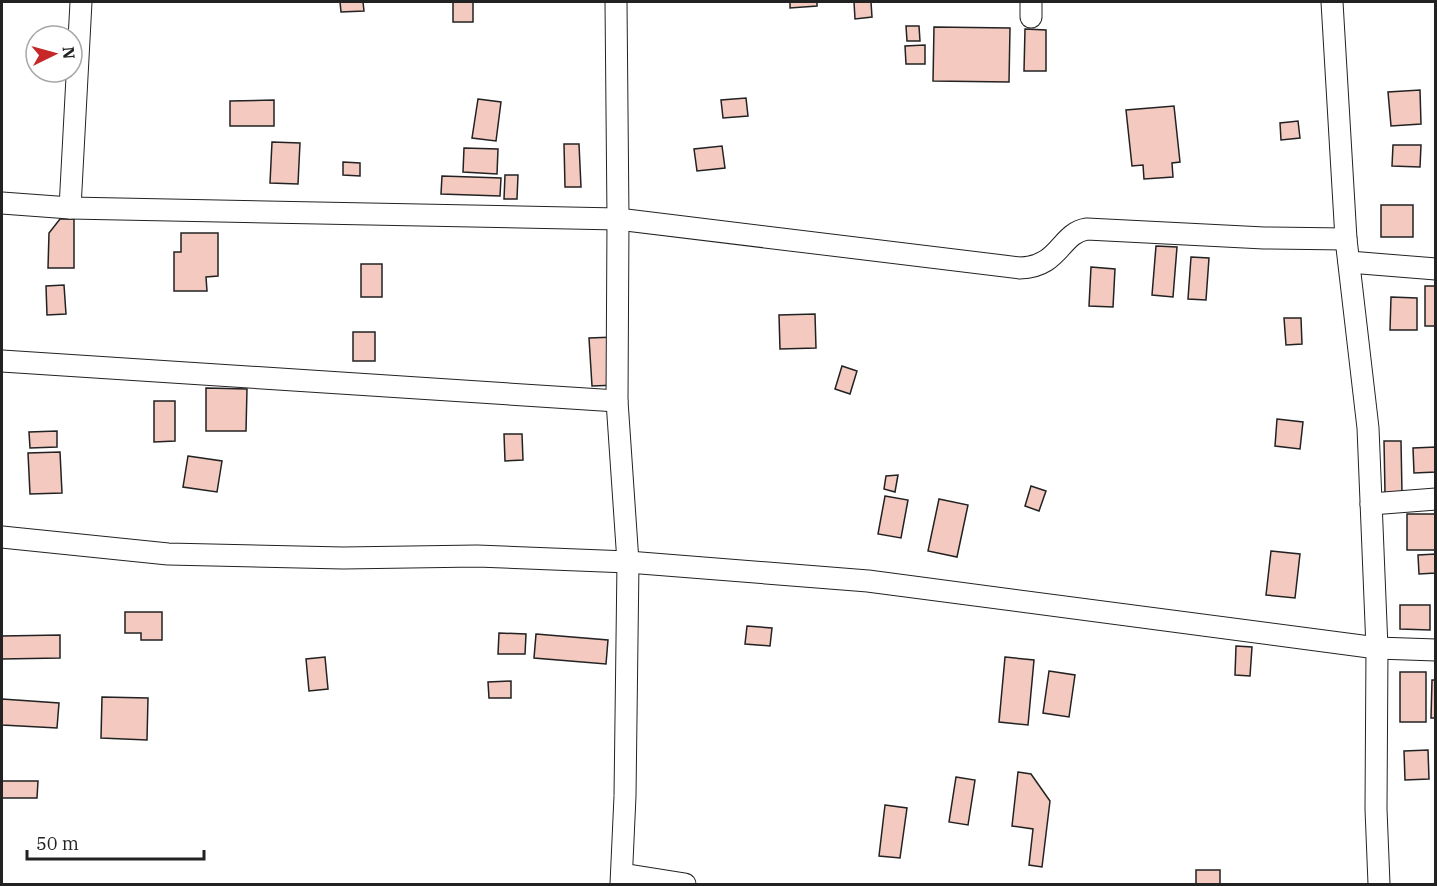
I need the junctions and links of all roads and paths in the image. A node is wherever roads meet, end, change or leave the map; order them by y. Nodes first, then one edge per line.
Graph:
1 (81, 2) edge
2 (616, 2) edge
3 (1332, 2) edge
4 (2, 203) edge
5 (70, 208) junction
6 (618, 219) junction
7 (1346, 239) junction
8 (1349, 262) junction
9 (1436, 269) edge
10 (2, 361) edge
11 (617, 401) junction
12 (1436, 499) edge
13 (1371, 504) junction
14 (2, 537) edge
15 (628, 562) junction
16 (1377, 648) junction
17 (1436, 650) edge
18 (622, 879) edge
19 (685, 885) edge
20 (1378, 885) edge

1 - 5 street
2 - 6 street
3 - 7 street
4 - 5 street
5 - 6 street
6 - 7 street
6 - 11 street
7 - 8 street
8 - 9 street
8 - 13 street
10 - 11 street
11 - 15 street
12 - 13 street
13 - 16 street
14 - 15 street
15 - 16 street
15 - 18 street
16 - 17 street
16 - 20 street
18 - 19 street

